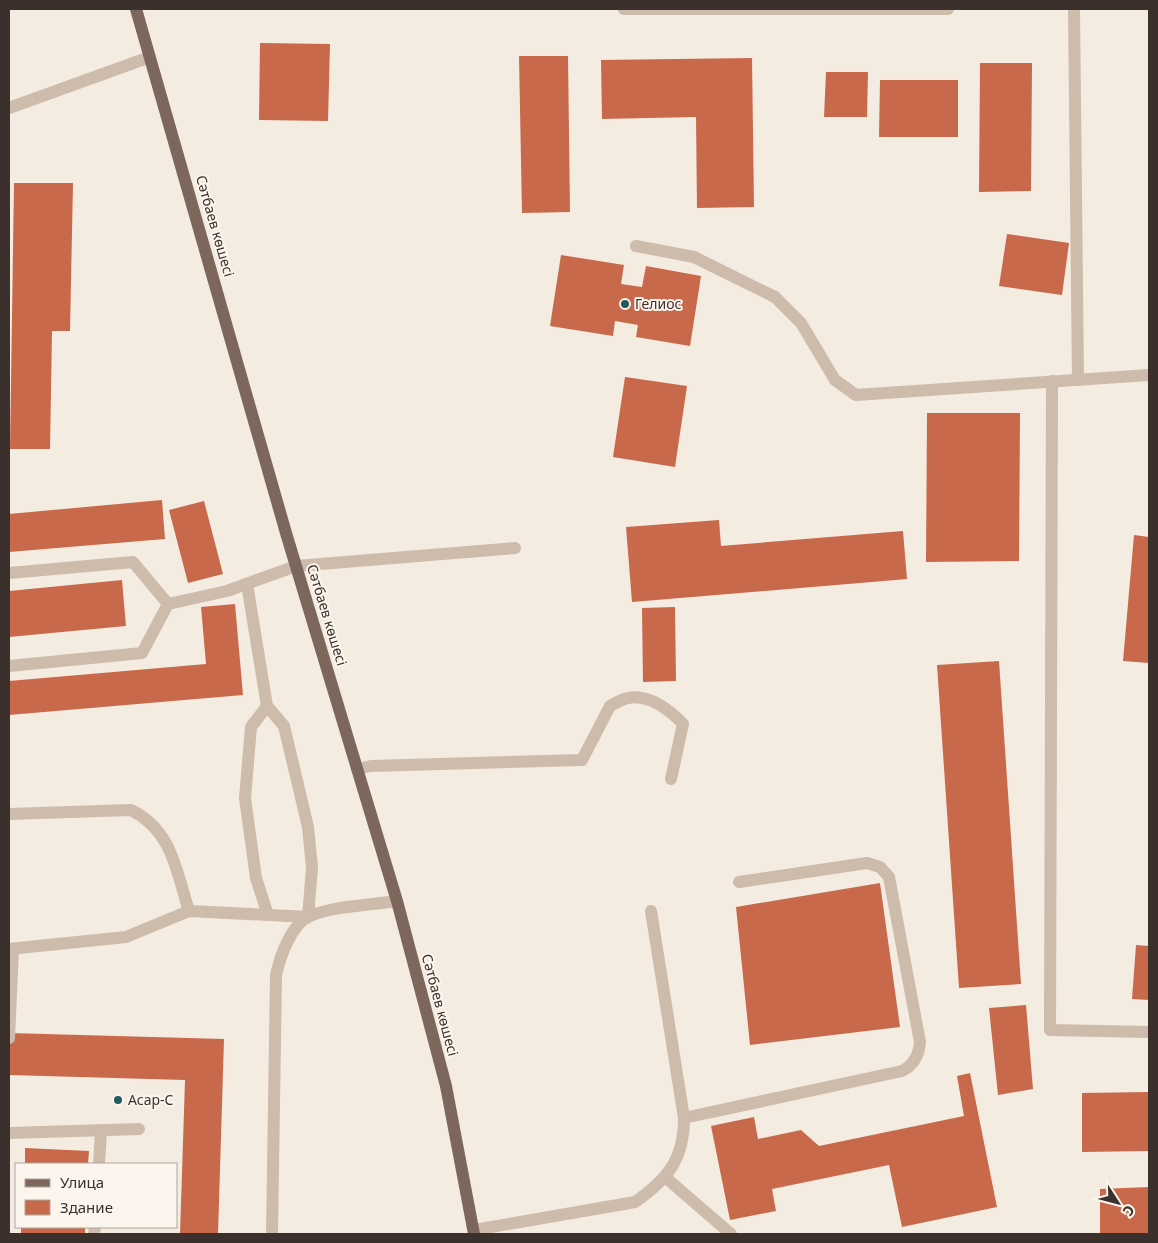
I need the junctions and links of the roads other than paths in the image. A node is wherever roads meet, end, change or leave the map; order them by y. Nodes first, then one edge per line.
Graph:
1 (136, 9) edge
2 (624, 9) edge
3 (948, 9) edge
4 (1074, 9) edge
5 (150, 57) junction
6 (9, 108) edge
7 (636, 246) dead end
8 (1149, 375) edge
9 (1078, 380) junction
10 (1052, 381) junction
11 (514, 548) dead end
12 (296, 566) junction
13 (9, 573) edge
14 (247, 584) junction
15 (168, 604) junction
16 (9, 666) edge
17 (267, 706) junction
18 (357, 768) junction
19 (671, 779) dead end
20 (9, 814) edge
21 (739, 882) dead end
22 (398, 901) junction
23 (188, 911) junction
24 (652, 911) dead end
25 (268, 914) junction
26 (308, 917) junction
27 (11, 949) edge
28 (1149, 1032) edge
29 (9, 1038) edge
30 (684, 1118) junction
31 (101, 1130) junction
32 (139, 1130) dead end
33 (9, 1133) edge
34 (99, 1163) edge
35 (665, 1177) junction
36 (474, 1232) edge
37 (272, 1234) edge
38 (731, 1234) edge

1 - 5 main road, Сәтбаев көшесі
2 - 3 street
4 - 9 street
5 - 6 street
5 - 12 main road, Сәтбаев көшесі
7 - 10 street
8 - 9 street
9 - 10 street
10 - 28 street
11 - 12 street
12 - 14 street
12 - 18 main road, Сәтбаев көшесі
13 - 15 street
14 - 15 street
14 - 17 street
15 - 16 street
17 - 25 street
17 - 26 street
18 - 19 street
18 - 22 main road, Сәтбаев көшесі
20 - 23 street
21 - 30 street
22 - 26 street
22 - 36 main road, Сәтбаев көшесі
23 - 25 street
23 - 27 street
24 - 30 street
25 - 26 street
26 - 37 street
27 - 29 street
30 - 35 street
31 - 32 street
31 - 33 street
31 - 34 street
35 - 36 street
35 - 38 street

